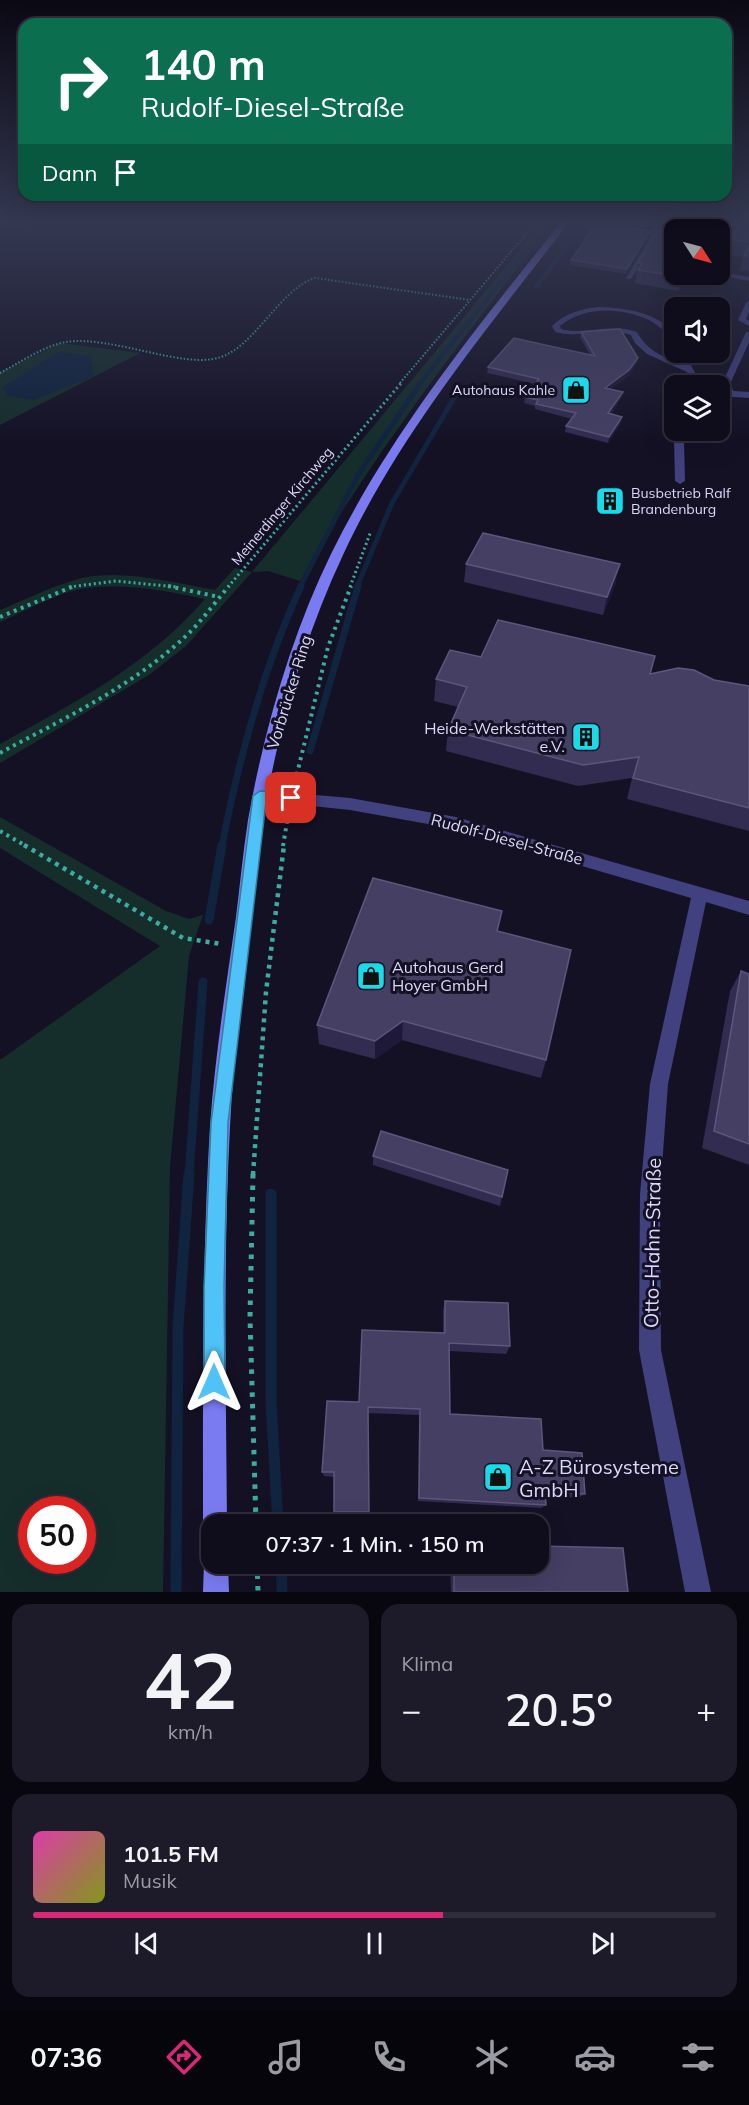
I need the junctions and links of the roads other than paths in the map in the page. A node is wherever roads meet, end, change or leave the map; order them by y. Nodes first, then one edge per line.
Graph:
1 (508, 295) edge
2 (749, 303) edge
3 (749, 324) edge
4 (664, 325) edge
5 (749, 334) edge
6 (664, 359) edge
7 (672, 363) edge
8 (685, 363) edge
9 (688, 370) junction
10 (691, 375) edge
11 (730, 375) edge
12 (730, 393) edge
13 (749, 395) edge
14 (679, 441) edge
15 (680, 481) dead end
16 (260, 796) junction
17 (700, 894) junction
18 (749, 908) edge
19 (215, 1514) edge
20 (216, 1574) edge
21 (216, 1592) edge
22 (698, 1592) edge

1 - 16 main road, Vorbrücker Ring
2 - 3 lane
4 - 6 lane
5 - 11 lane
7 - 9 lane
8 - 9 lane
9 - 10 lane
12 - 13 street
14 - 15 street
16 - 17 street, Rudolf-Diesel-Straße
16 - 19 main road, Vorbrücker Ring
17 - 18 street, Rudolf-Diesel-Straße
17 - 22 street, Otto-Hahn-Straße
20 - 21 main road

